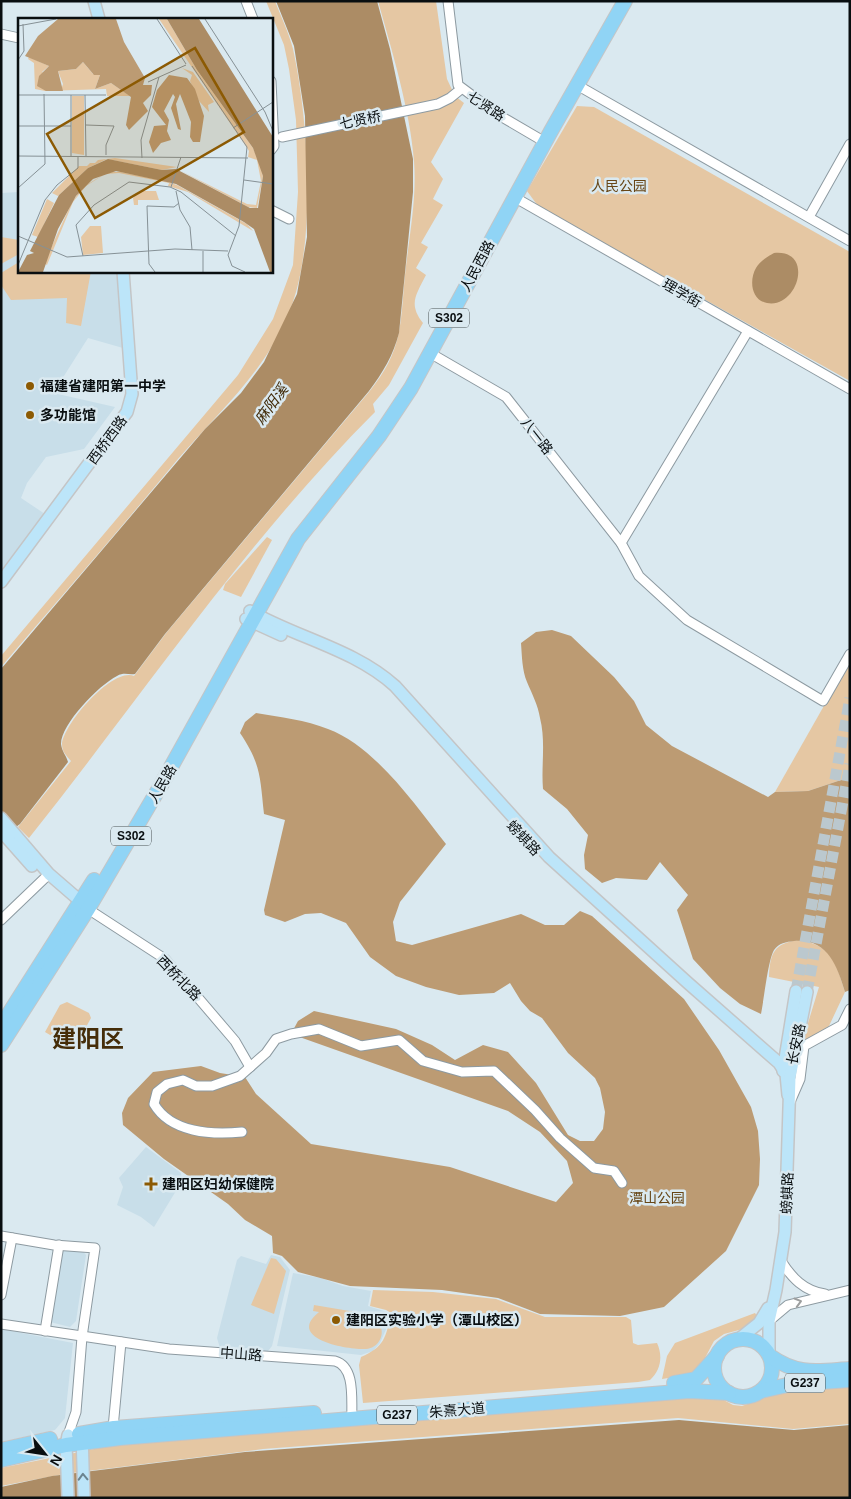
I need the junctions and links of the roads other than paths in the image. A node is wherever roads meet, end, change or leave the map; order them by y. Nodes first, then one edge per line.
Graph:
1 (94, 1) edge
2 (246, 1) edge
3 (448, 1) edge
4 (615, 1) edge
5 (625, 1) edge
6 (99, 18) edge
7 (253, 18) edge
8 (1, 34) edge
9 (18, 38) edge
10 (577, 85) junction
11 (461, 90) junction
12 (282, 137) dead end
13 (538, 138) junction
14 (850, 144) edge
15 (514, 197) junction
16 (272, 210) edge
17 (809, 217) junction
18 (289, 219) dead end
19 (850, 241) edge
20 (124, 272) edge
21 (748, 330) junction
22 (430, 353) junction
23 (850, 389) edge
24 (621, 543) junction
25 (1, 582) edge
26 (251, 617) junction
27 (850, 654) edge
28 (1, 818) edge
29 (1, 831) edge
30 (22, 850) junction
31 (47, 876) junction
32 (83, 906) junction
33 (1, 920) edge
34 (801, 991) tunnel mouth
35 (850, 1008) edge
36 (1, 1026) edge
37 (792, 1040) junction
38 (1, 1045) edge
39 (773, 1057) junction
40 (250, 1067) junction
41 (786, 1096) junction
42 (242, 1132) dead end
43 (622, 1183) dead end
44 (1, 1236) edge
45 (12, 1238) junction
46 (59, 1245) junction
47 (781, 1261) junction
48 (774, 1290) junction
49 (850, 1290) edge
50 (1, 1294) edge
51 (833, 1295) junction
52 (769, 1321) junction
53 (1, 1324) edge
54 (45, 1331) junction
55 (82, 1337) junction
56 (739, 1339) junction
57 (121, 1342) junction
58 (770, 1355) junction
59 (717, 1356) junction
60 (850, 1369) edge
61 (850, 1380) edge
62 (761, 1391) junction
63 (729, 1393) junction
64 (76, 1412) junction
65 (352, 1414) junction
66 (113, 1428) junction
67 (74, 1439) junction
68 (1, 1450) edge
69 (1, 1460) edge
70 (68, 1498) edge
71 (84, 1498) edge

1 - 6 main road
2 - 7 street
3 - 11 street, 七贤路
4 - 13 highway, 人民西路 / S302
5 - 10 highway, 人民西路 / S302
8 - 9 street
10 - 15 highway, 人民西路 / S302
10 - 17 street
11 - 12 street, 七贤桥
11 - 13 street, 七贤路
13 - 26 highway, 人民西路 / S302
14 - 17 street
15 - 21 street, 理学街
15 - 22 highway, 人民西路 / S302
16 - 18 street
17 - 19 street
20 - 25 main road, 西桥西路
21 - 23 street, 理学街
21 - 24 street
22 - 24 street, 八一路
22 - 26 highway, 人民西路 / S302
24 - 27 street, 八一路
26 - 32 highway, 人民路 / S302
26 - 39 main road, 螃蜞路
28 - 30 main road
29 - 30 main road
30 - 31 main road
31 - 32 main road
31 - 33 street
32 - 36 highway, 人民路 / S302
32 - 38 highway, 人民路 / S302
32 - 40 street, 西桥北路
34 - 37 main road, 长安路
35 - 41 street
37 - 39 main road
37 - 39 main road
37 - 41 main road, 长安路
39 - 41 main road, 长安路
39 - 41 main road, 螃蜞路
40 - 42 street
40 - 43 street
41 - 47 main road, 螃蜞路
41 - 48 main road
44 - 45 street
45 - 46 street
45 - 50 street
46 - 54 street
46 - 55 street
47 - 48 main road, 螃蜞路
47 - 51 street
48 - 52 main road
48 - 56 main road
49 - 51 street
52 -> 51 street
52 - 58 main road
53 - 54 street, 中山路
54 - 55 street, 中山路
55 - 57 street, 中山路
55 - 64 street
56 - 58 highway, G237
56 - 59 highway, G237
57 - 65 street, 中山路
57 - 66 street
58 - 60 highway, G237
58 - 62 highway, G237
59 - 63 highway
59 - 65 highway, 朱熹大道 / G237
61 - 62 highway, G237
62 - 63 highway, G237
63 - 65 highway, 朱熹大道 / G237
64 - 67 street
64 - 67 street
65 - 66 highway, 朱熹大道 / G237
65 - 67 highway, 朱熹大道 / G237
66 - 67 highway, 朱熹大道 / G237
67 - 68 highway, G237
67 - 69 highway, G237
67 - 70 main road
71 -> 67 main road

